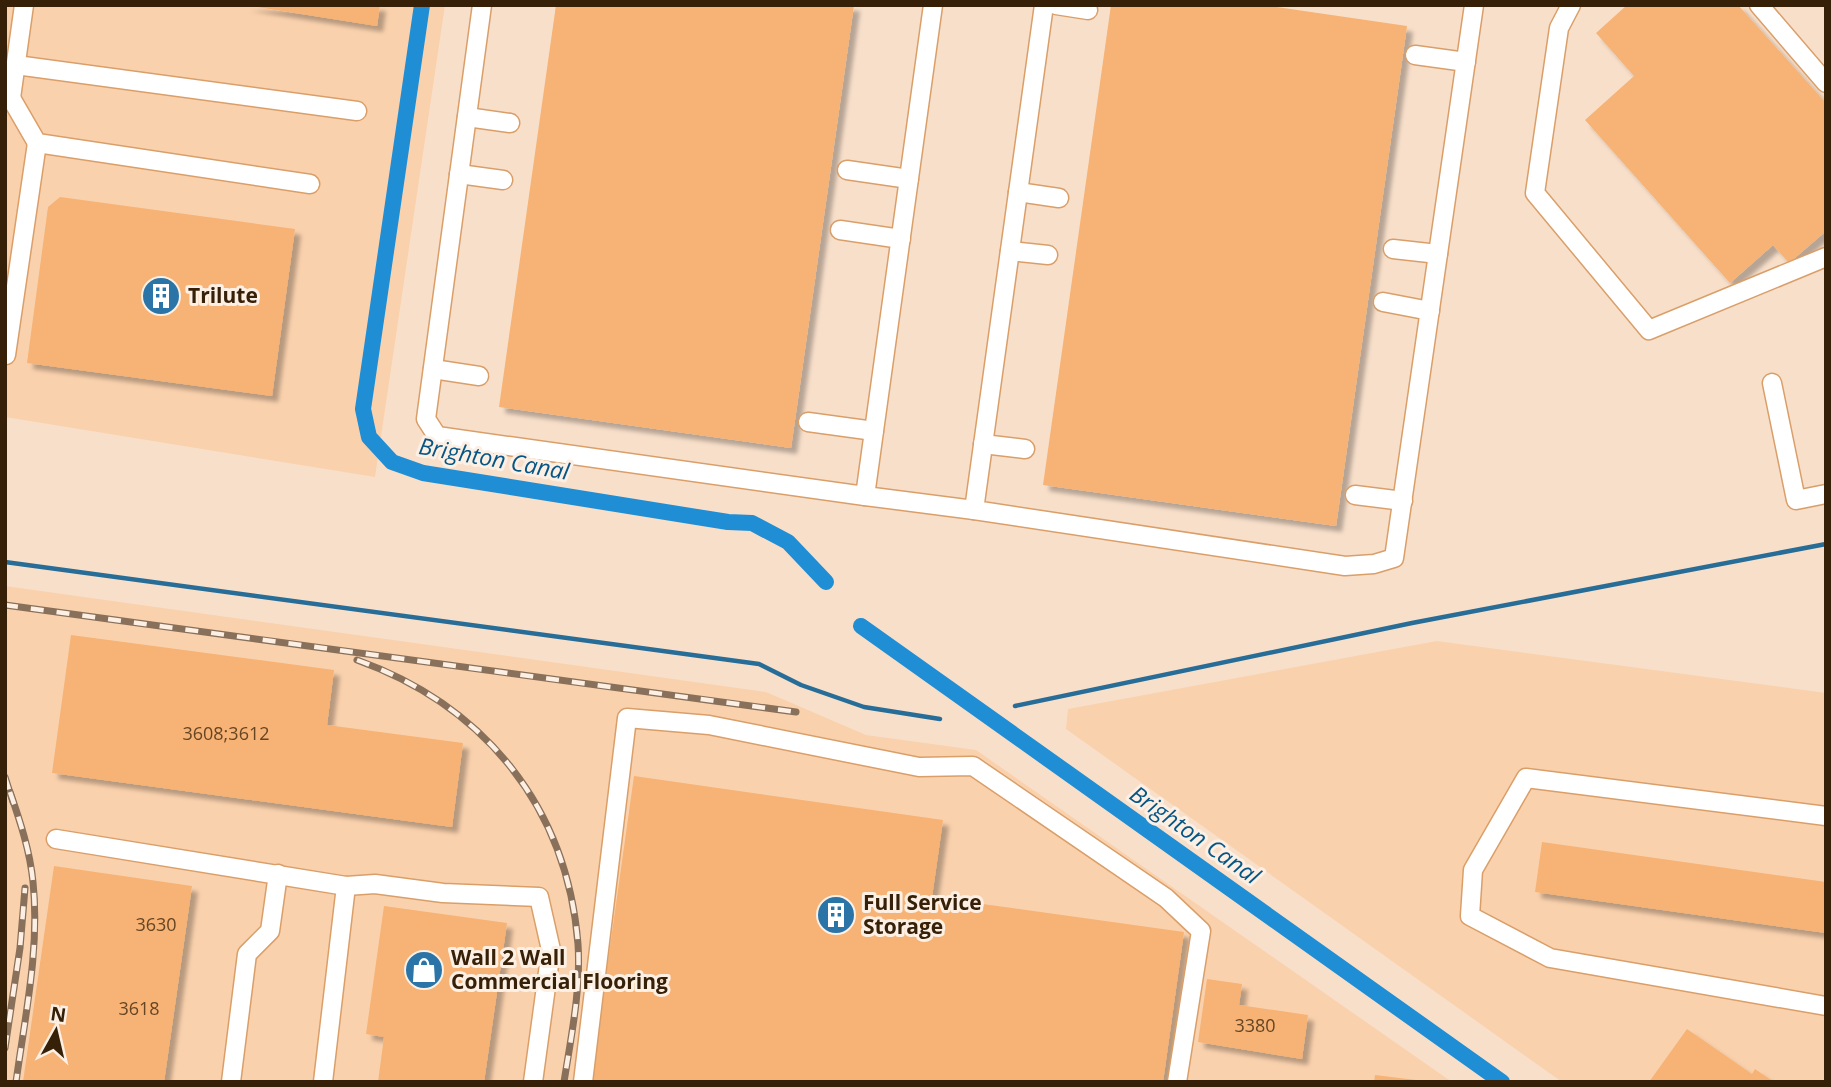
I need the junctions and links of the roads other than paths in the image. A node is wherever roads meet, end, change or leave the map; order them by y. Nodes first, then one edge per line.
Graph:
1 (24, 5) edge
2 (482, 5) edge
3 (933, 5) edge
4 (1044, 5) edge
5 (1056, 5) edge
6 (1474, 5) edge
7 (1571, 5) edge
8 (1759, 5) edge
9 (1088, 10) dead end
10 (1415, 55) dead end
11 (1466, 62) junction
12 (16, 65) junction
13 (1826, 83) edge
14 (8, 100) edge
15 (357, 111) dead end
16 (467, 117) junction
17 (510, 123) dead end
18 (37, 143) junction
19 (847, 170) dead end
20 (460, 174) junction
21 (909, 179) junction
22 (503, 180) dead end
23 (310, 184) dead end
24 (1018, 192) junction
25 (1059, 198) dead end
26 (840, 230) dead end
27 (901, 239) junction
28 (1393, 249) dead end
29 (1010, 251) junction
30 (1438, 254) junction
31 (1048, 255) dead end
32 (1826, 257) edge
33 (1383, 302) dead end
34 (1430, 311) junction
35 (6, 355) edge
36 (433, 369) junction
37 (478, 376) dead end
38 (1772, 383) dead end
39 (808, 422) dead end
40 (874, 431) junction
41 (984, 444) junction
42 (1025, 449) dead end
43 (1826, 494) edge
44 (1355, 495) dead end
45 (865, 496) junction
46 (1402, 501) junction
47 (974, 510) junction
48 (1826, 816) edge
49 (56, 838) dead end
50 (278, 874) junction
51 (346, 886) junction
52 (1826, 1006) edge
53 (231, 1082) edge
54 (323, 1082) edge
55 (533, 1082) edge
56 (583, 1082) edge
57 (1177, 1082) edge

1 - 12 street
2 - 16 street
3 - 21 street
4 - 24 street
5 - 9 street
6 - 11 street
7 - 32 street
8 - 13 street
10 - 11 street
11 - 30 street
12 - 14 street
12 - 15 street
14 - 18 street
16 - 17 street
16 - 20 street
18 - 23 street
18 - 35 street
19 - 21 street
20 - 22 street
20 - 36 street
21 - 27 street
24 - 25 street
24 - 29 street
26 - 27 street
27 - 40 street
28 - 30 street
29 - 31 street
29 - 41 street
30 - 34 street
33 - 34 street
34 - 46 street
36 - 37 street
36 - 45 street
38 - 43 street
39 - 40 street
40 - 45 street
41 - 42 street
41 - 47 street
44 - 46 street
45 - 47 street
46 - 47 street
48 - 52 street
49 - 50 street
50 - 51 street
50 - 53 street
51 - 54 street
51 - 55 street
56 - 57 street

